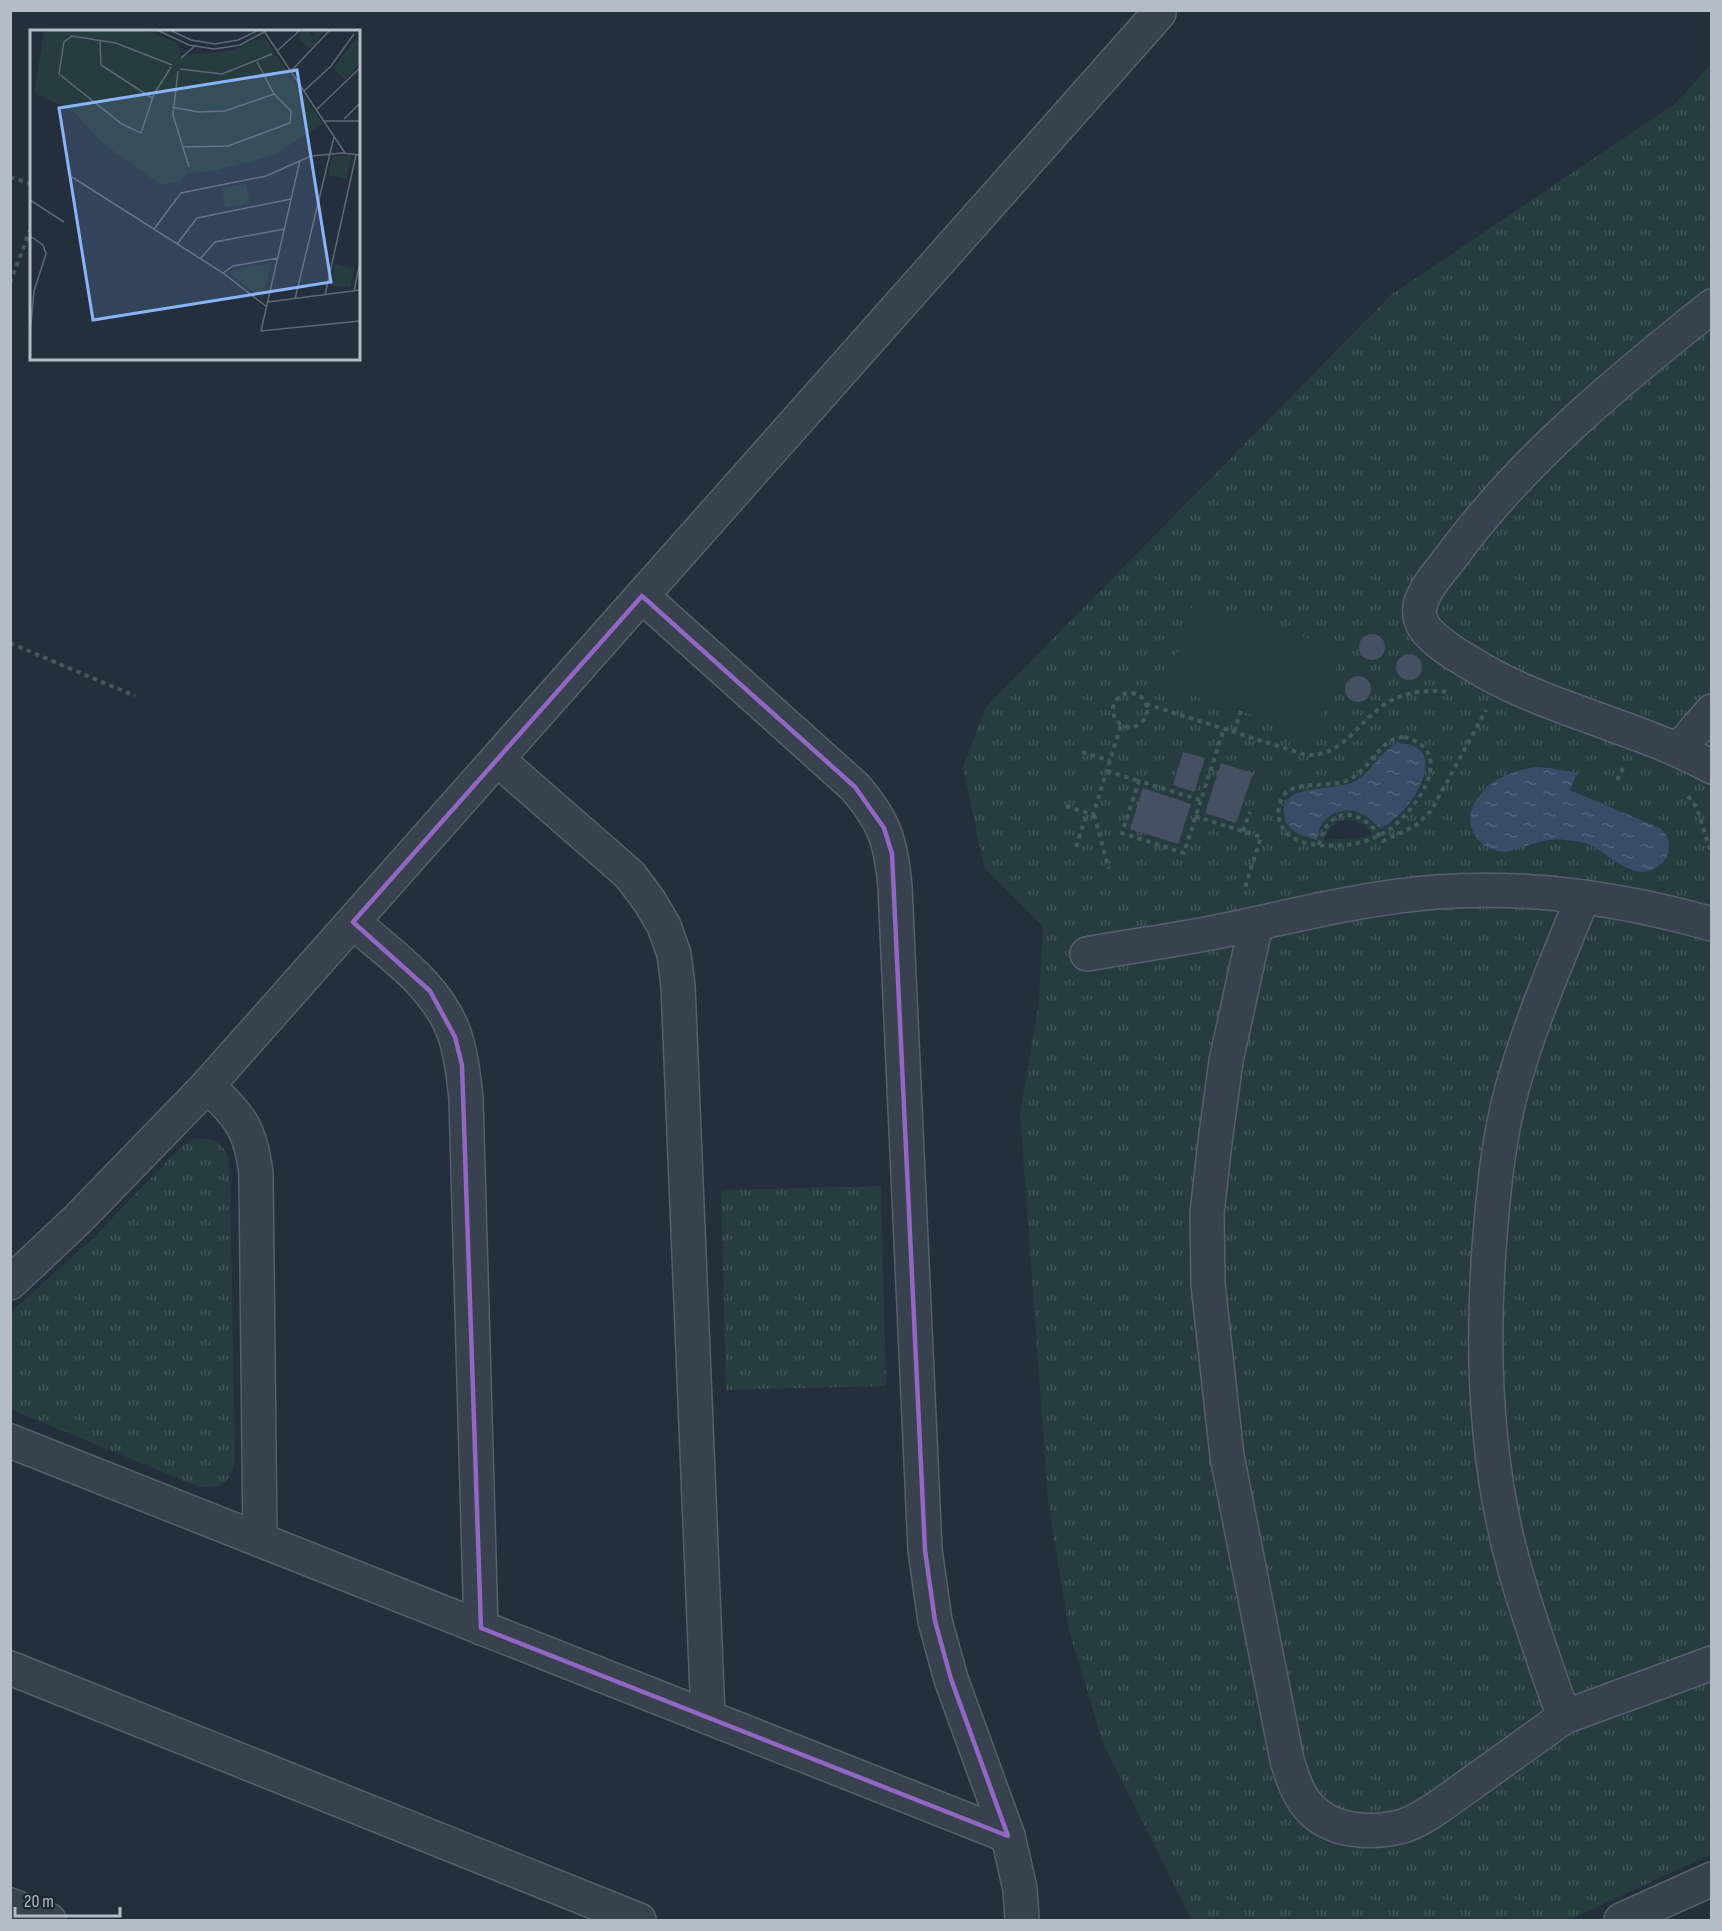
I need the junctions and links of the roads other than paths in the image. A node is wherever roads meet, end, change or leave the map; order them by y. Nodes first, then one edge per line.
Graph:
1 (1159, 13) dead end
2 (1712, 306) edge
3 (642, 596) junction
4 (1712, 711) edge
5 (1679, 749) junction
6 (497, 759) junction
7 (1712, 767) edge
8 (1583, 897) junction
9 (353, 922) junction
10 (1712, 924) edge
11 (1244, 926) junction
12 (1087, 954) dead end
13 (207, 1086) junction
14 (10, 1283) edge
15 (10, 1441) edge
16 (260, 1540) junction
17 (481, 1628) junction
18 (1712, 1663) edge
19 (10, 1668) edge
20 (708, 1717) junction
21 (1564, 1717) junction
22 (1008, 1836) junction
23 (1712, 1879) edge
24 (10, 1905) edge
25 (49, 1920) edge
26 (639, 1920) edge
27 (1022, 1920) edge
28 (1621, 1920) edge

1 - 3 street
2 - 5 street
3 - 6 street
3 - 22 street
4 - 5 street
5 - 7 street
6 - 9 street
6 - 20 street
8 - 10 street
8 - 11 street
8 - 21 street
9 - 13 street
9 - 17 street
11 - 12 street
11 - 21 street
13 - 14 street
13 - 16 street
15 - 16 street
16 - 17 street
17 - 20 street
18 - 21 street
19 - 26 street
20 - 22 street
22 - 27 street
23 - 28 street
24 - 25 street

